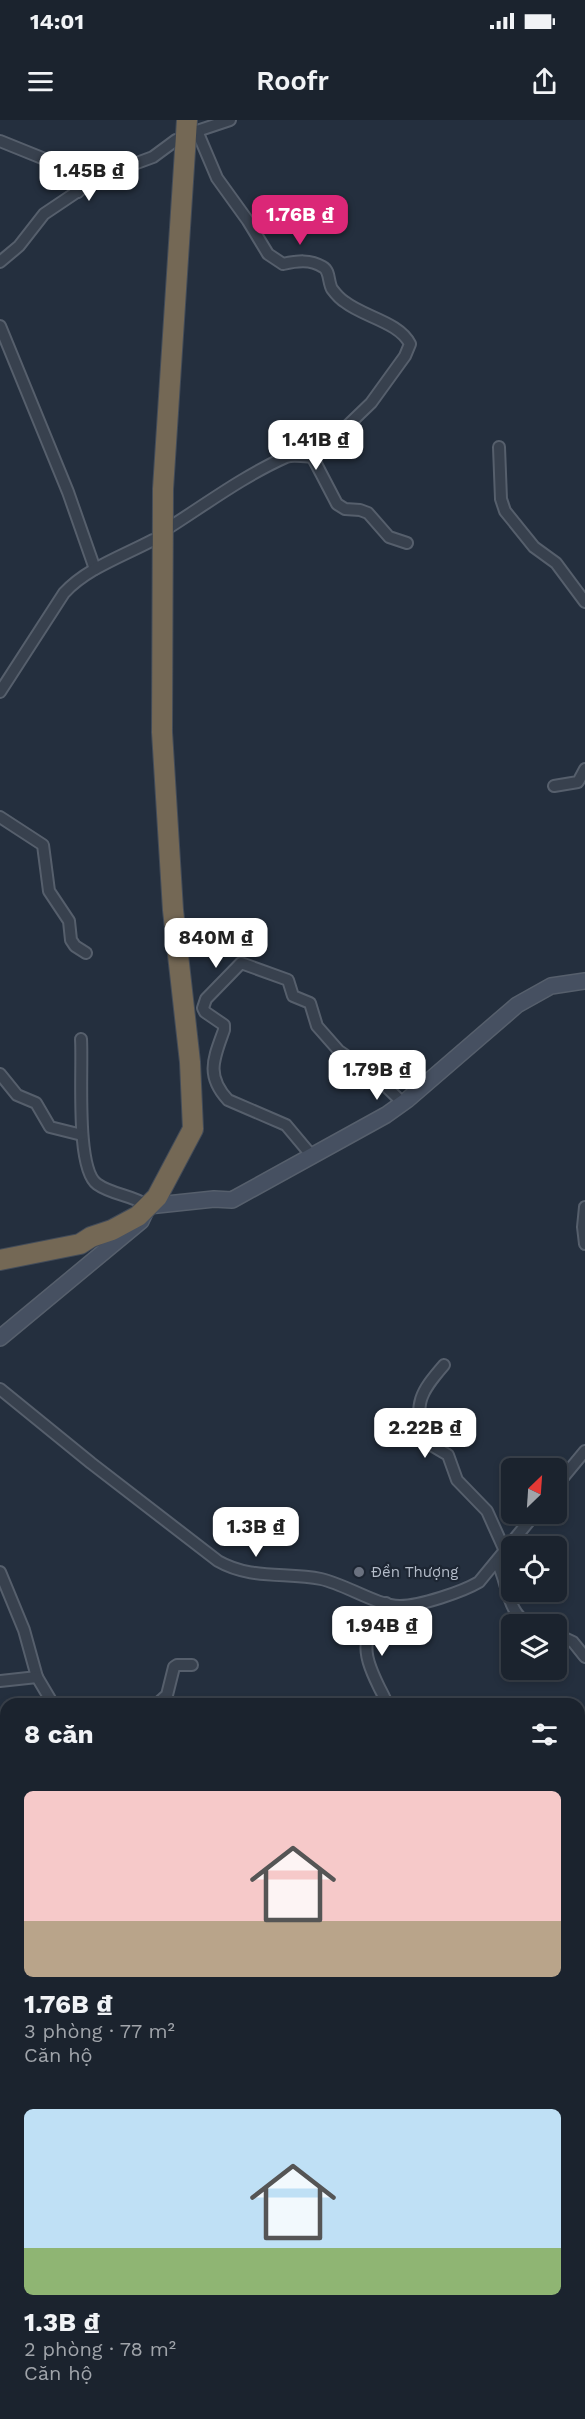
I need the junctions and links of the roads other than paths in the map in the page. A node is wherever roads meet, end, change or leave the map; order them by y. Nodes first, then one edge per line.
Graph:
1 (230, 120) edge
2 (185, 129) edge
3 (0, 141) edge
4 (78, 192) junction
5 (0, 262) edge
6 (0, 326) edge
7 (499, 447) dead end
8 (313, 458) junction
9 (157, 536) junction
10 (407, 543) dead end
11 (95, 569) junction
12 (585, 602) edge
13 (0, 692) edge
14 (585, 769) edge
15 (554, 786) dead end
16 (0, 817) edge
17 (86, 953) dead end
18 (585, 981) edge
19 (81, 1039) dead end
20 (0, 1074) edge
21 (403, 1103) junction
22 (82, 1135) junction
23 (312, 1156) junction
24 (148, 1206) junction
25 (585, 1207) edge
26 (91, 1236) junction
27 (585, 1244) edge
28 (0, 1253) edge
29 (0, 1260) edge
30 (0, 1338) edge
31 (444, 1365) dead end
32 (0, 1389) edge
33 (585, 1451) edge
34 (567, 1473) edge
35 (527, 1524) edge
36 (517, 1536) edge
37 (501, 1542) edge
38 (501, 1556) edge
39 (497, 1562) junction
40 (0, 1572) edge
41 (386, 1603) junction
42 (516, 1614) edge
43 (567, 1639) edge
44 (585, 1658) edge
45 (192, 1665) dead end
46 (37, 1677) junction
47 (0, 1681) edge
48 (49, 1698) edge
49 (164, 1698) edge
50 (384, 1698) edge

1 - 2 street
2 - 4 street
2 - 8 street
2 - 9 highway
3 - 4 street
4 - 5 street
6 - 11 street
7 - 12 street
8 - 9 street
8 - 10 street
9 - 11 street
9 - 24 highway
11 - 13 street
14 - 15 street
16 - 17 street
18 - 21 street
19 - 22 street
20 - 22 street
21 - 23 street
21 - 23 street
22 - 24 street
23 - 24 street
24 - 26 highway
24 - 30 street
25 - 27 street
26 - 28 highway
26 - 29 highway
31 - 37 street
32 - 41 street
33 - 34 street
35 - 36 street
38 - 39 street
39 - 41 street
39 - 42 street
40 - 46 street
41 - 50 street
43 - 44 street
45 - 49 street
46 - 47 street
46 - 48 street

